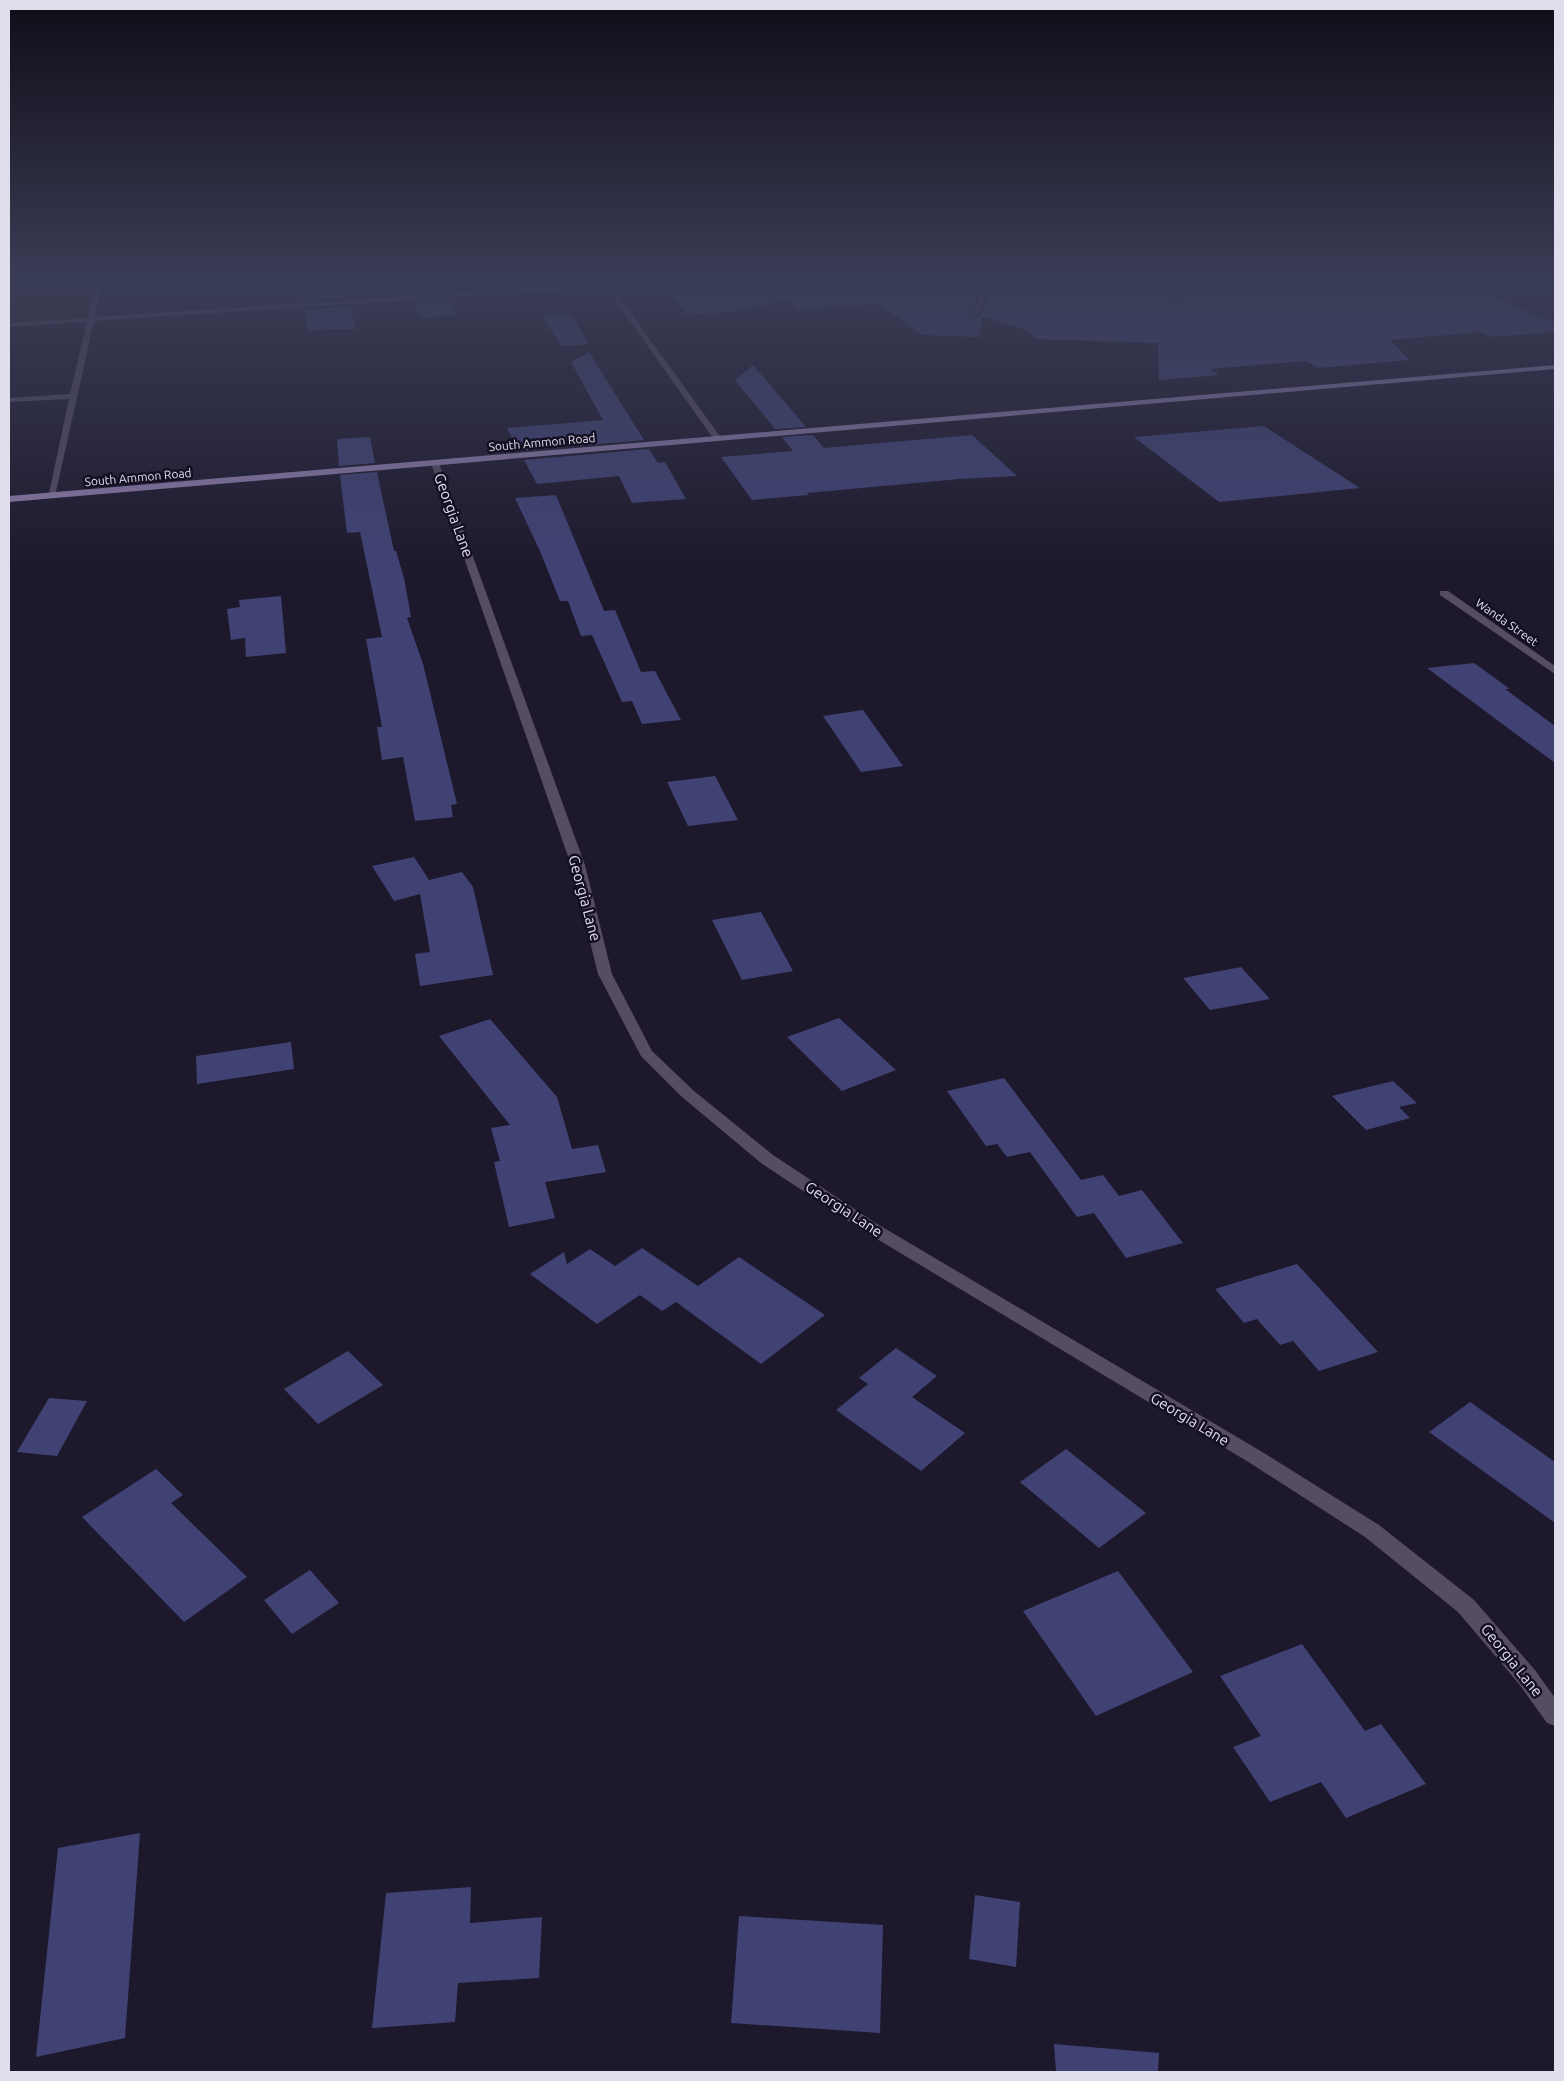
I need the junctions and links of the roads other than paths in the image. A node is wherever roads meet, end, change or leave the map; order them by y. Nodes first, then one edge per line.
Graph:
1 (78, 380) edge
2 (676, 380) edge
3 (1403, 380) edge
4 (74, 396) junction
5 (9, 400) edge
6 (718, 439) junction
7 (435, 463) junction
8 (51, 496) junction
9 (9, 500) edge
10 (1444, 593) dead end
11 (1555, 672) edge
12 (1555, 1716) edge

1 - 4 street
2 - 6 street
3 - 6 main road, South Ammon Road
4 - 5 street
4 - 8 street
6 - 7 main road, South Ammon Road
7 - 8 main road, South Ammon Road
7 - 12 street, Georgia Lane
8 - 9 main road, South Ammon Road
10 - 11 street, Wanda Street

